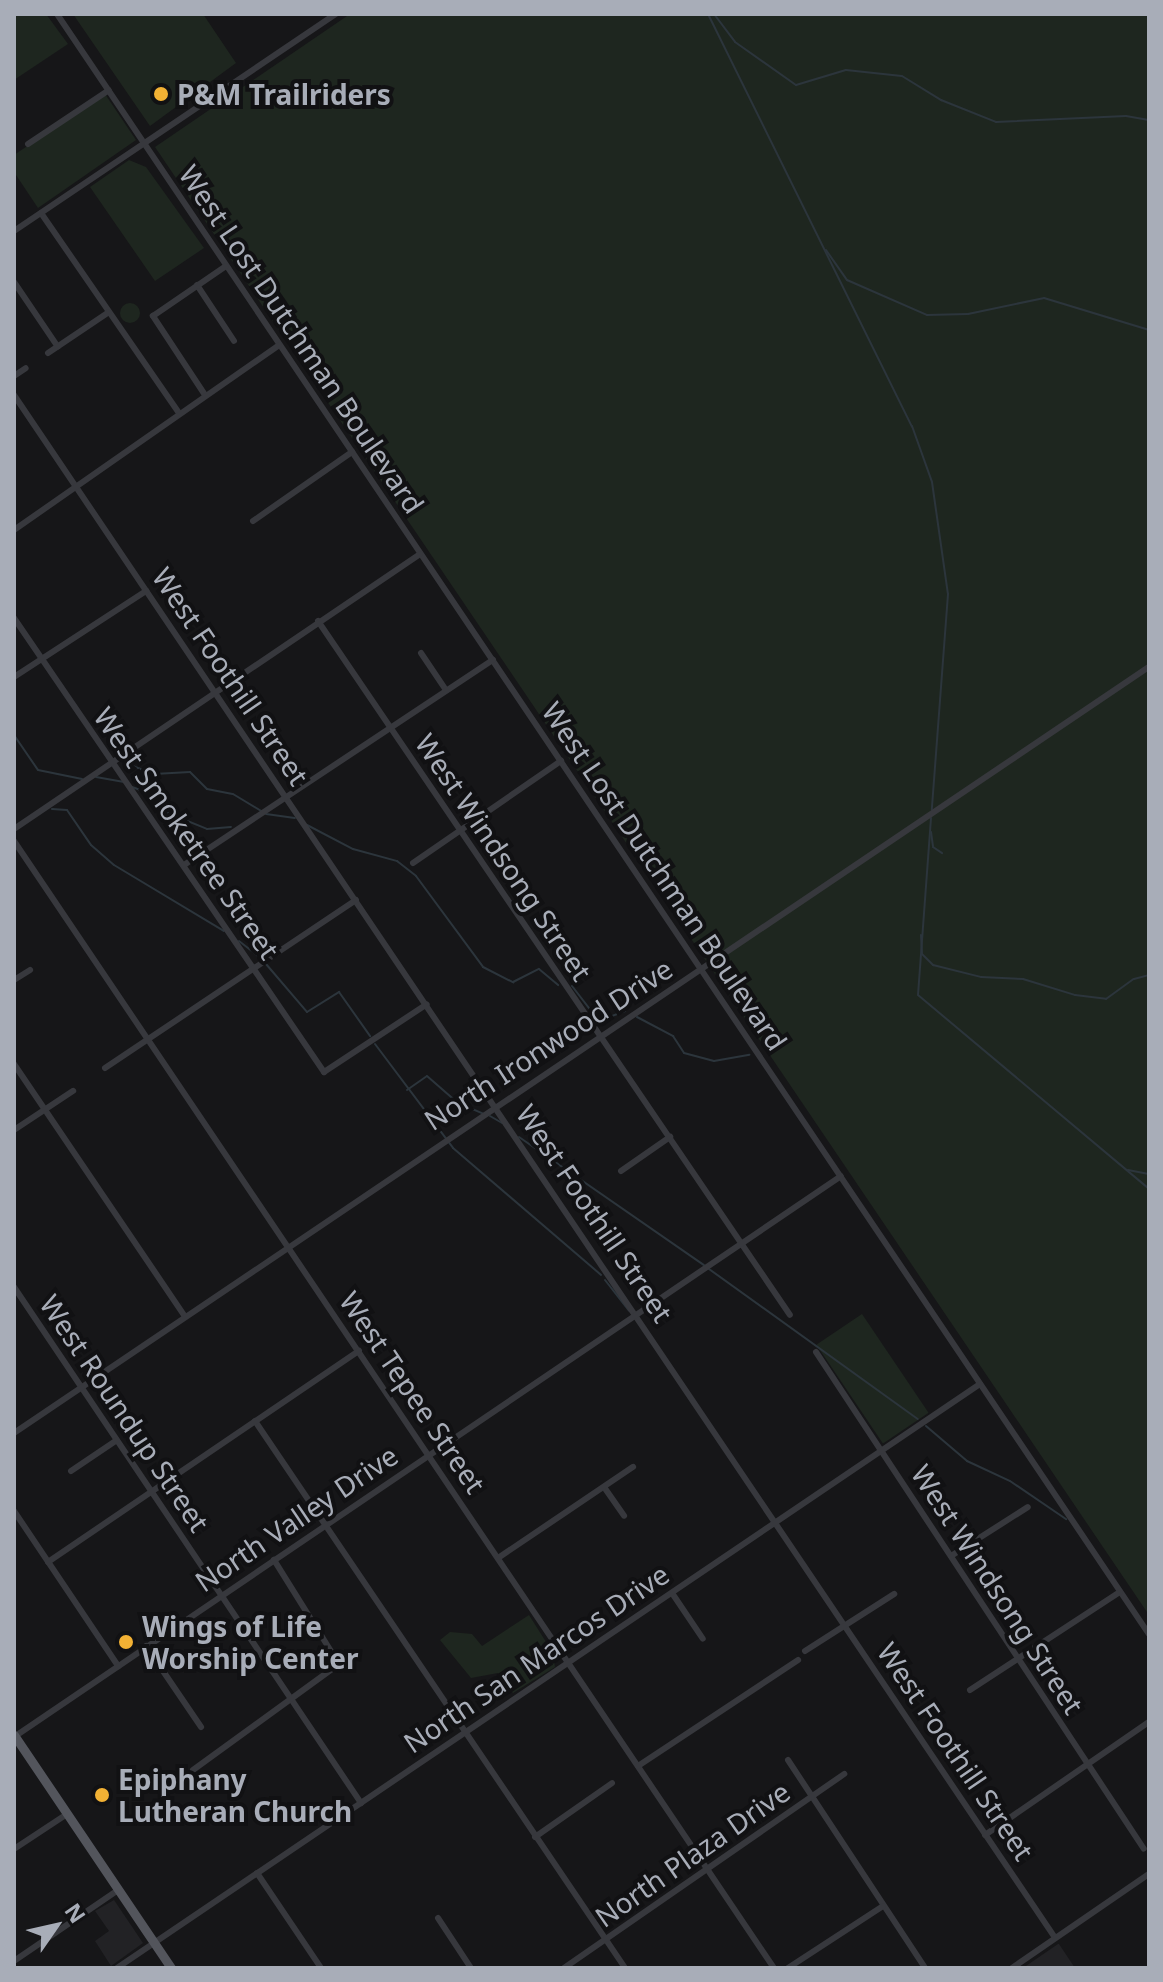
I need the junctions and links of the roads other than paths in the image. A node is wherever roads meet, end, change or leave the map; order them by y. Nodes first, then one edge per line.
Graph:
1 (57, 14) edge
2 (336, 14) edge
3 (109, 90) junction
4 (145, 143) junction
5 (28, 144) dead end
6 (41, 213) junction
7 (14, 231) edge
8 (226, 266) junction
9 (14, 282) edge
10 (197, 285) junction
11 (109, 312) junction
12 (234, 341) dead end
13 (279, 345) junction
14 (58, 347) junction
15 (48, 353) dead end
16 (26, 368) dead end
17 (14, 376) edge
18 (14, 395) edge
19 (205, 395) junction
20 (179, 413) junction
21 (352, 452) junction
22 (76, 487) junction
23 (253, 521) dead end
24 (14, 530) edge
25 (420, 554) junction
26 (146, 591) junction
27 (14, 618) edge
28 (318, 621) junction
29 (421, 653) dead end
30 (41, 659) junction
31 (493, 660) junction
32 (1149, 667) edge
33 (14, 677) edge
34 (446, 690) junction
35 (216, 693) junction
36 (389, 726) junction
37 (561, 761) junction
38 (113, 763) junction
39 (286, 798) junction
40 (14, 829) edge
41 (459, 830) junction
42 (14, 841) edge
43 (413, 863) dead end
44 (184, 865) junction
45 (356, 900) junction
46 (255, 969) junction
47 (702, 969) junction
48 (30, 970) dead end
49 (14, 980) edge
50 (427, 1004) junction
51 (599, 1034) junction
52 (148, 1039) junction
53 (14, 1064) edge
54 (105, 1068) dead end
55 (73, 1091) dead end
56 (494, 1105) junction
57 (45, 1110) junction
58 (14, 1130) edge
59 (670, 1137) junction
60 (621, 1171) dead end
61 (841, 1176) junction
62 (742, 1243) junction
63 (289, 1247) junction
64 (14, 1287) edge
65 (638, 1314) junction
66 (790, 1315) dead end
67 (185, 1317) junction
68 (359, 1351) junction
69 (816, 1352) dead end
70 (980, 1384) junction
71 (82, 1388) junction
72 (255, 1421) junction
73 (14, 1433) edge
74 (117, 1440) junction
75 (881, 1451) junction
76 (429, 1455) junction
77 (633, 1467) dead end
78 (71, 1471) dead end
79 (604, 1487) junction
80 (152, 1491) junction
81 (1028, 1507) dead end
82 (14, 1511) edge
83 (624, 1516) dead end
84 (776, 1523) junction
85 (325, 1525) junction
86 (951, 1556) junction
87 (498, 1558) junction
88 (274, 1560) junction
89 (48, 1562) junction
90 (1120, 1592) junction
91 (672, 1593) junction
92 (894, 1594) dead end
93 (221, 1595) junction
94 (845, 1626) junction
95 (1149, 1634) edge
96 (703, 1639) dead end
97 (146, 1646) junction
98 (805, 1651) dead end
99 (1018, 1659) junction
100 (798, 1660) dead end
101 (568, 1663) junction
102 (118, 1666) junction
103 (970, 1690) dead end
104 (291, 1699) junction
105 (1149, 1722) edge
106 (201, 1727) dead end
107 (465, 1733) junction
108 (14, 1736) edge
109 (788, 1760) dead end
110 (1088, 1764) junction
111 (638, 1766) junction
112 (193, 1770) dead end
113 (844, 1774) dead end
114 (612, 1783) dead end
115 (811, 1798) junction
116 (361, 1803) junction
117 (67, 1814) junction
118 (985, 1835) junction
119 (535, 1837) junction
120 (14, 1849) edge
121 (1144, 1849) dead end
122 (708, 1871) junction
123 (257, 1873) junction
124 (1149, 1874) edge
125 (118, 1890) junction
126 (883, 1906) junction
127 (438, 1918) dead end
128 (1055, 1938) junction
129 (605, 1941) junction
130 (154, 1943) junction
131 (14, 1961) edge
132 (117, 1968) edge
133 (171, 1968) edge
134 (321, 1968) edge
135 (471, 1968) edge
136 (564, 1968) edge
137 (625, 1968) edge
138 (774, 1968) edge
139 (788, 1968) edge
140 (925, 1968) edge
141 (1012, 1968) edge

1 - 3 street, West Lost Dutchman Boulevard
2 - 4 street
3 - 4 street, West Lost Dutchman Boulevard
3 - 5 street
4 - 6 street
4 - 8 street, West Lost Dutchman Boulevard
6 - 7 street
6 - 11 street
8 - 10 street
8 - 13 street, West Lost Dutchman Boulevard
9 - 14 street
10 - 12 street
10 - 19 street
11 - 14 street
11 - 20 street
13 - 19 street
13 - 21 street, West Lost Dutchman Boulevard
14 - 15 street
16 - 17 street
18 - 22 street, West Foothill Street
19 - 20 street
20 - 22 street
21 - 23 street
21 - 25 street, West Lost Dutchman Boulevard
22 - 24 street
22 - 26 street, West Foothill Street
25 - 28 street
25 - 31 street, West Lost Dutchman Boulevard
26 - 30 street
26 - 35 street, West Foothill Street
27 - 30 street, West Smoketree Street
28 - 35 street
28 - 36 street, West Windsong Street
29 - 34 street
30 - 33 street
30 - 38 street, West Smoketree Street
31 - 34 street
31 - 37 street, West Lost Dutchman Boulevard
32 - 47 street, North Ironwood Drive
34 - 36 street
35 - 38 street
35 - 39 street, West Foothill Street
36 - 39 street
36 - 41 street, West Windsong Street
37 - 41 street
37 - 47 street, West Lost Dutchman Boulevard
38 - 40 street
38 - 44 street, West Smoketree Street
39 - 44 street
39 - 45 street, West Foothill Street
41 - 43 street
41 - 51 street, West Windsong Street
42 - 52 street, West Tepee Street
44 - 46 street, West Smoketree Street
45 - 46 street
45 - 50 street, West Foothill Street
46 - 50 street, West Smoketree Street
46 - 52 street
47 - 51 street, North Ironwood Drive
47 - 61 street, West Lost Dutchman Boulevard
48 - 49 street
50 - 56 street, West Foothill Street
51 - 56 street, North Ironwood Drive
51 - 59 street, West Windsong Street
52 - 54 street
52 - 63 street, West Tepee Street
53 - 57 street
55 - 57 street
56 - 63 street, North Ironwood Drive
56 - 65 street, West Foothill Street
57 - 58 street
57 - 67 street
59 - 60 street
59 - 62 street, West Windsong Street
61 - 62 street, North Valley Drive
61 - 70 street, West Lost Dutchman Boulevard
62 - 65 street, North Valley Drive
62 - 66 street, West Windsong Street
63 - 67 street, North Ironwood Drive
63 - 68 street, West Tepee Street
64 - 71 street, West Roundup Street
65 - 76 street, North Valley Drive
65 - 84 street, West Foothill Street
67 - 71 street, North Ironwood Drive
68 - 72 street
68 - 76 street, West Tepee Street
69 - 75 street, West Windsong Street
70 - 75 street, North San Marcos Drive
70 - 90 street, West Lost Dutchman Boulevard
71 - 73 street, North Ironwood Drive
71 - 74 street, West Roundup Street
72 - 80 street
72 - 85 street
74 - 78 street
74 - 80 street, West Roundup Street
75 - 84 street, North San Marcos Drive
75 - 86 street, West Windsong Street
76 - 85 street, North Valley Drive
76 - 87 street, West Tepee Street
77 - 79 street
79 - 83 street
79 - 87 street
80 - 89 street
80 - 93 street, West Roundup Street
81 - 86 street
82 - 89 street
84 - 91 street, North San Marcos Drive
84 - 94 street, West Foothill Street
85 - 88 street, North Valley Drive
85 - 107 street
86 - 99 street, West Windsong Street
87 - 101 street, West Tepee Street
88 - 93 street, North Valley Drive
88 - 104 street
89 - 102 street
90 - 95 street, West Lost Dutchman Boulevard
90 - 99 street
91 - 96 street
91 - 101 street, North San Marcos Drive
92 - 94 street
93 - 97 street, North Valley Drive
93 - 104 street, West Roundup Street
94 - 98 street
94 - 118 street, West Foothill Street
97 - 102 street, North Valley Drive
97 - 106 street
99 - 103 street
99 - 110 street, West Windsong Street
100 - 111 street
101 - 107 street, North San Marcos Drive
101 - 111 street, West Tepee Street
102 - 108 street, North Valley Drive
104 - 112 street
104 - 116 street, West Roundup Street
105 - 110 street
107 - 116 street, North San Marcos Drive
107 - 119 street
108 - 117 main road
109 - 115 street
110 - 118 street
110 - 121 street, West Windsong Street
111 - 122 street, West Tepee Street
113 - 115 street, North Plaza Drive
114 - 119 street
115 - 122 street, North Plaza Drive
115 - 126 street
116 - 123 street, North San Marcos Drive
117 - 120 street
117 - 125 main road
118 - 128 street, West Foothill Street
119 - 129 street
122 - 129 street, North Plaza Drive
122 - 138 street, West Tepee Street
123 - 130 street, North San Marcos Drive
123 - 134 street
124 - 128 street
125 - 130 main road
125 - 131 street
126 - 139 street
126 - 140 street
127 - 135 street
128 - 141 street
129 - 136 street, North Plaza Drive
129 - 137 street
130 - 132 street, North San Marcos Drive
130 - 133 main road

